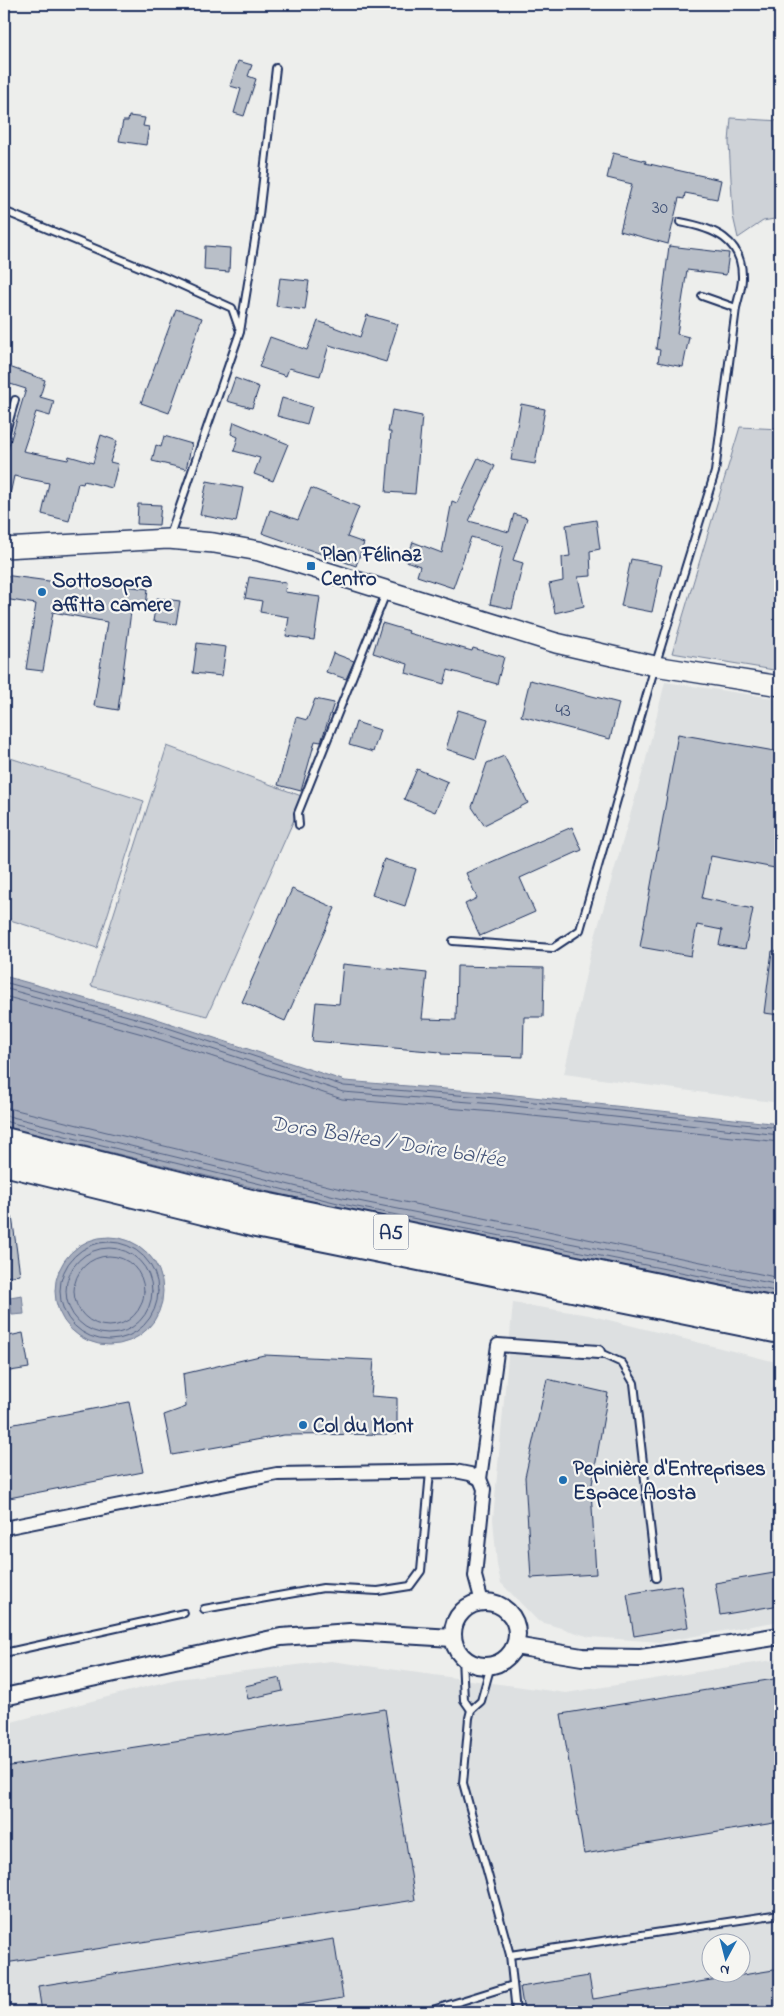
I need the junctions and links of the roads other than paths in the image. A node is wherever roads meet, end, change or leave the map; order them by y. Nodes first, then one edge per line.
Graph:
1 (276, 68) dead end
2 (4, 212) edge
3 (680, 222) dead end
4 (702, 296) dead end
5 (736, 308) junction
6 (240, 332) junction
7 (15, 400) dead end
8 (4, 438) edge
9 (168, 539) junction
10 (4, 548) edge
11 (388, 590) junction
12 (655, 666) junction
13 (780, 686) edge
14 (298, 825) dead end
15 (453, 941) dead end
16 (4, 1140) edge
17 (4, 1163) edge
18 (780, 1311) edge
19 (780, 1331) edge
20 (598, 1352) joint
21 (430, 1472) junction
22 (480, 1479) junction
23 (4, 1528) edge
24 (656, 1578) dead end
25 (482, 1602) junction
26 (204, 1609) dead end
27 (184, 1613) dead end
28 (780, 1636) edge
29 (453, 1638) junction
30 (514, 1646) junction
31 (4, 1653) edge
32 (462, 1657) junction
33 (491, 1665) junction
34 (4, 1697) edge
35 (471, 1710) junction
36 (780, 1914) edge
37 (510, 1955) junction
38 (514, 1985) junction
39 (426, 2012) edge
40 (516, 2012) edge

1 - 6 lane
2 - 6 lane
3 - 5 lane
4 - 5 lane
5 - 12 lane
6 - 9 lane
7 - 8 lane
9 - 10 main road
9 - 11 main road
11 - 12 main road
11 - 14 lane
12 - 13 main road
12 - 15 lane
16 - 18 highway, A5
17 - 19 highway, A5
20 - 22 street
20 - 24 lane
21 - 22 street
21 - 23 street
21 - 26 lane
22 - 25 street
25 - 29 street
25 - 30 street
27 - 31 lane
28 - 30 street
29 - 32 street
29 - 34 street
30 - 33 street
32 - 33 street
32 - 35 lane
33 - 35 lane
35 - 37 lane
36 - 37 lane
37 - 38 lane
38 - 39 lane
38 - 40 lane

